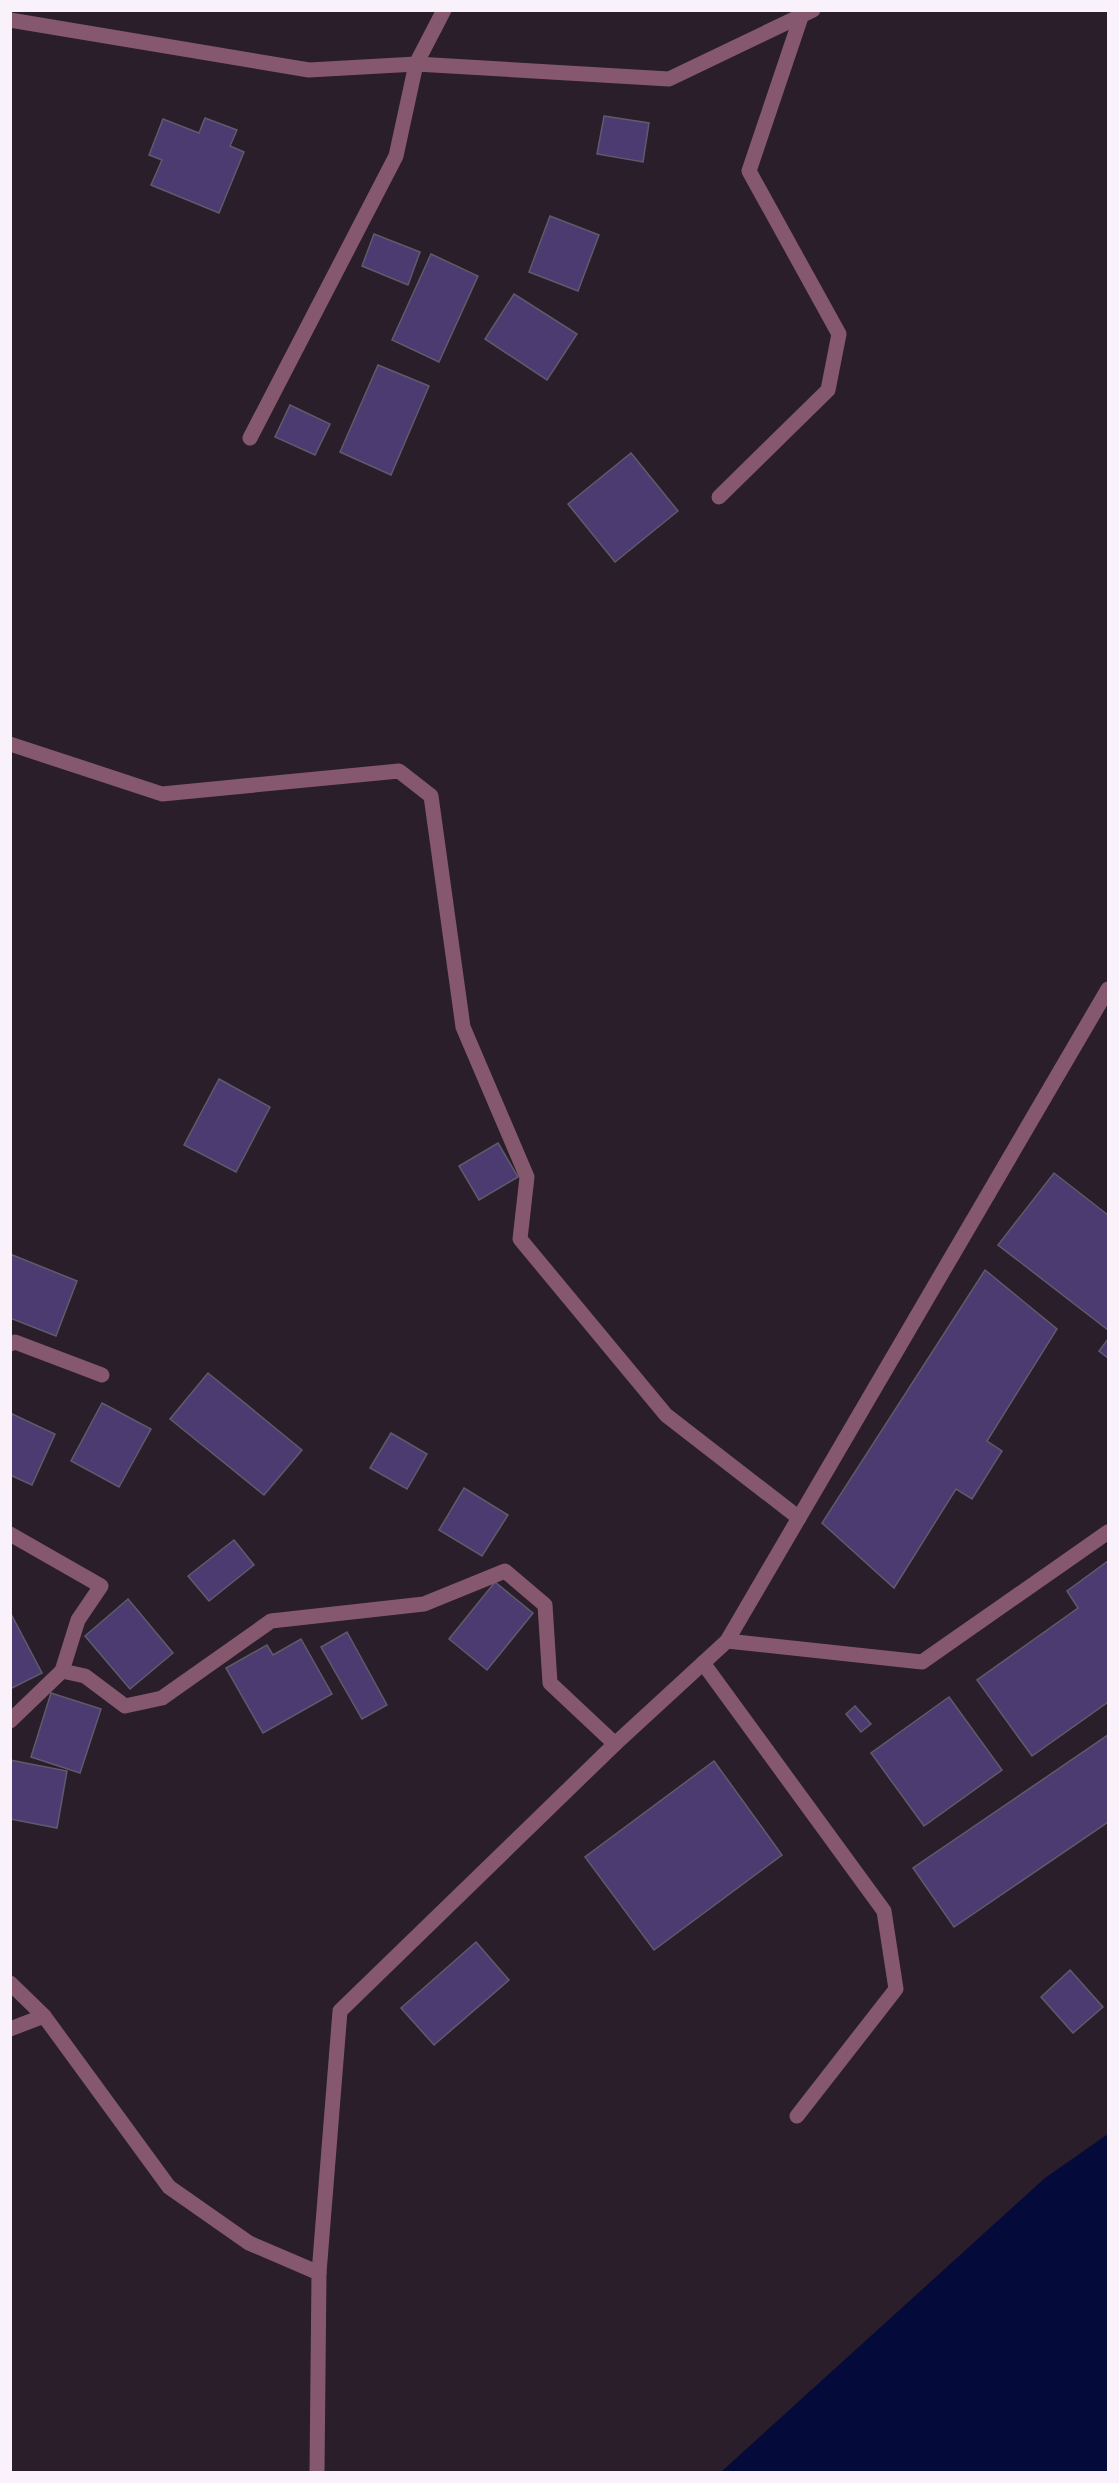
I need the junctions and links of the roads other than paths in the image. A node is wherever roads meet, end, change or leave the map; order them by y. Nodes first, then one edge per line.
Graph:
1 (444, 10) edge
2 (805, 13) edge
3 (10, 20) edge
4 (417, 64) junction
5 (249, 438) dead end
6 (719, 497) dead end
7 (10, 744) edge
8 (1108, 989) edge
9 (10, 1344) edge
10 (102, 1375) dead end
11 (799, 1518) junction
12 (1108, 1532) edge
13 (10, 1534) edge
14 (727, 1641) junction
15 (703, 1662) junction
16 (62, 1671) junction
17 (10, 1721) edge
18 (615, 1744) junction
19 (10, 1983) edge
20 (44, 2016) junction
21 (10, 2029) edge
22 (796, 2116) dead end
23 (319, 2272) junction
24 (317, 2472) edge

1 - 4 street
2 - 4 street
2 - 6 street
3 - 4 street
4 - 5 street
7 - 11 street
8 - 11 street
9 - 10 street
11 - 14 street
12 - 14 street
13 - 16 street
14 - 15 street
15 - 18 street
15 - 22 street
16 - 17 street
16 - 18 street
18 - 23 street
19 - 20 street
20 - 21 street
20 - 23 street
23 - 24 street

